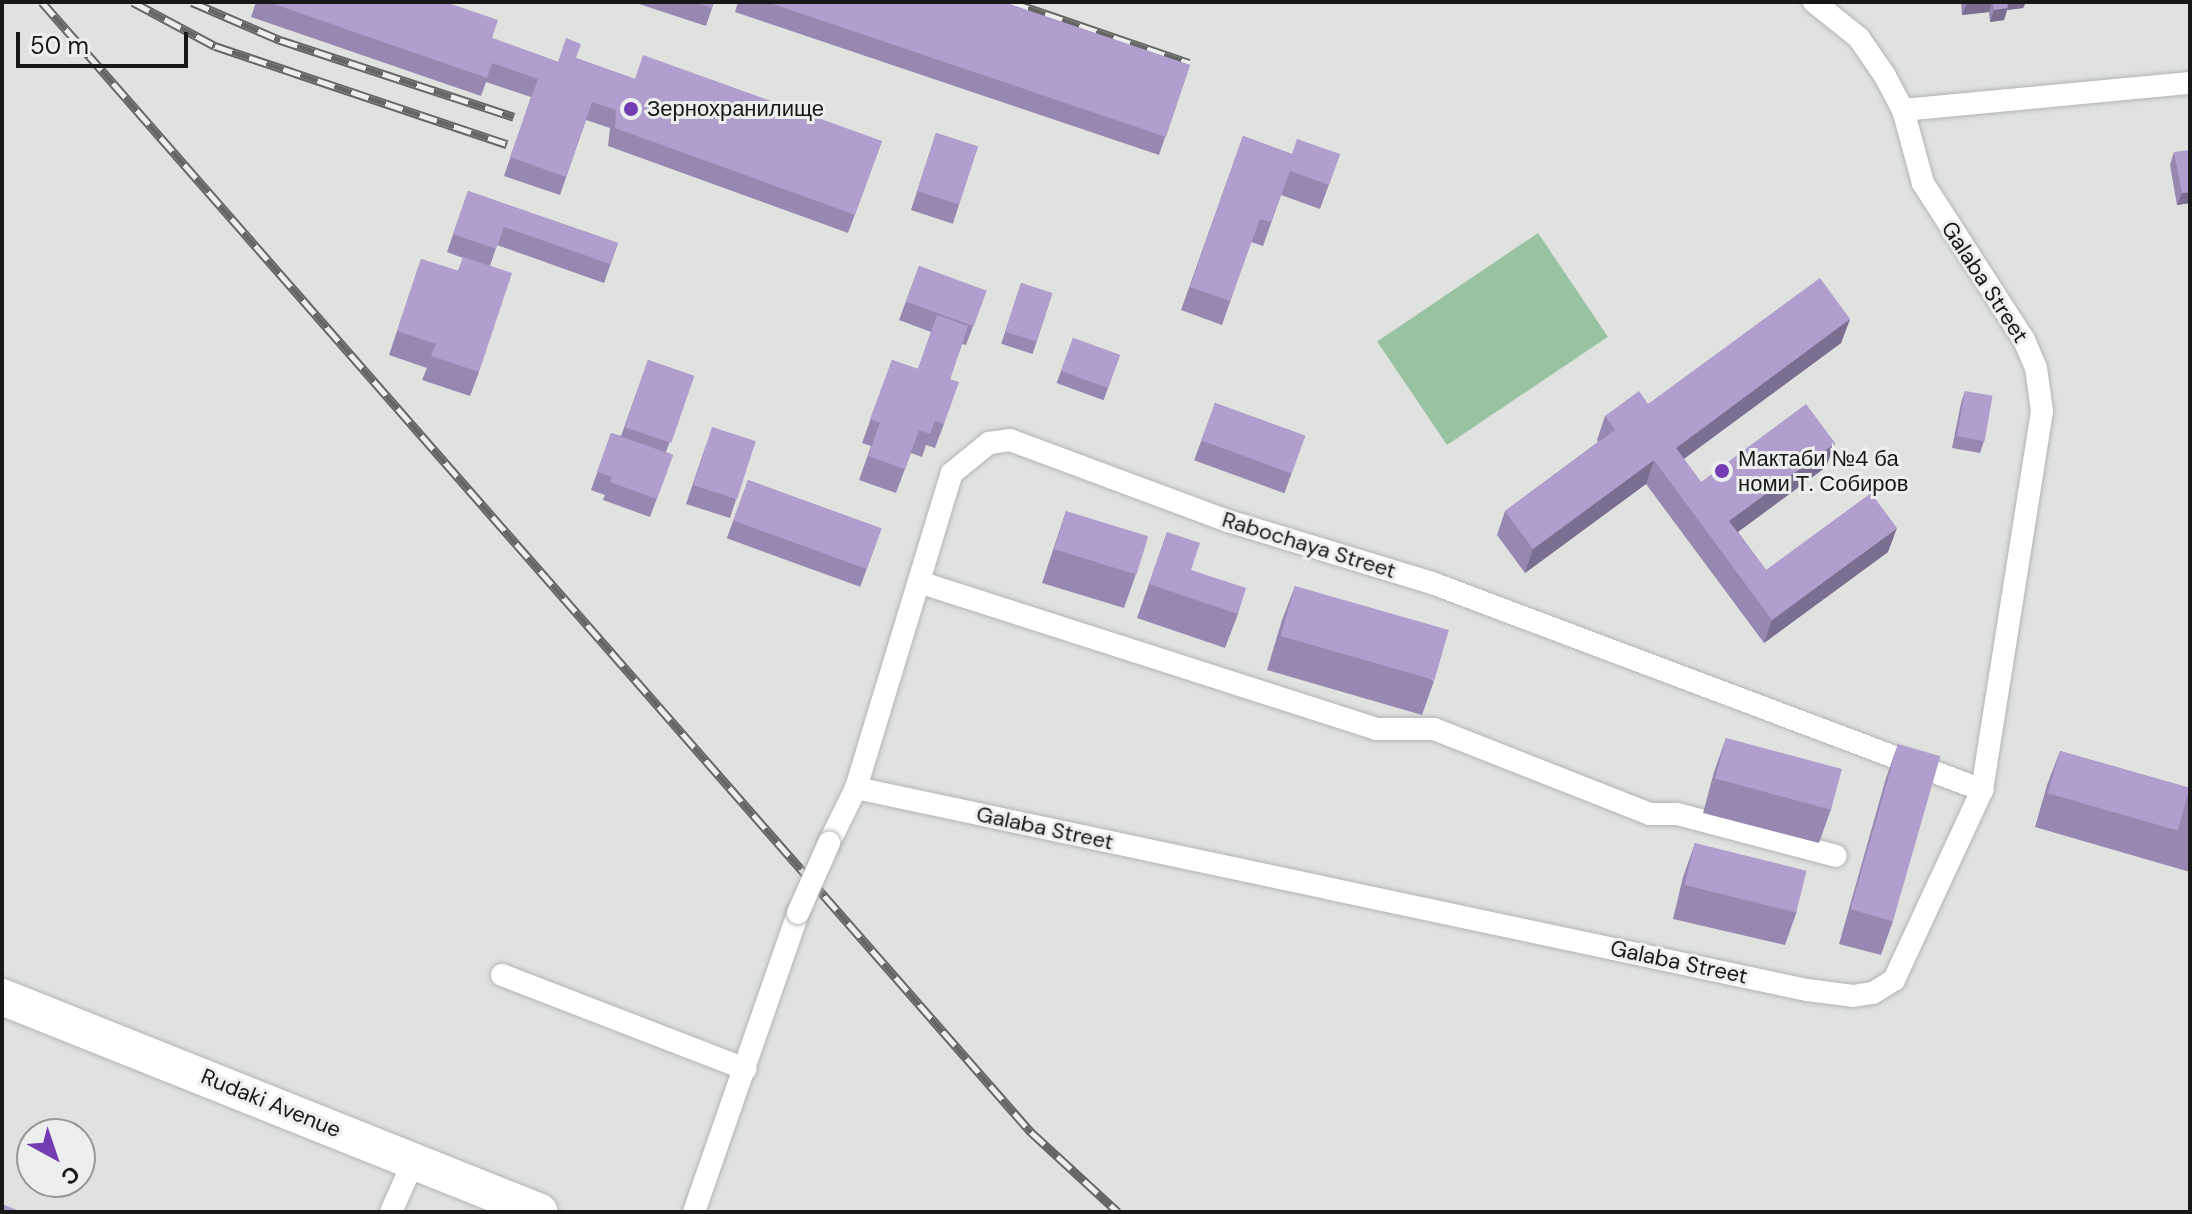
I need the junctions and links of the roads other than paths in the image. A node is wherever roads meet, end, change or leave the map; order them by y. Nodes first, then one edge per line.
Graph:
1 (1814, 2) edge
2 (2190, 83) edge
3 (1903, 110) junction
4 (919, 582) junction
5 (856, 788) junction
6 (1982, 790) junction
7 (1836, 856) dead end
8 (502, 975) dead end
9 (2, 997) edge
10 (746, 1069) junction
11 (414, 1160) junction
12 (391, 1212) edge
13 (540, 1212) edge
14 (694, 1212) edge

1 - 3 street, Galaba Street
2 - 3 street
3 - 6 street, Galaba Street
4 - 5 street, Rabochaya Street
4 - 6 street, Rabochaya Street
4 - 7 street
5 - 6 street, Galaba Street
5 - 10 street, bridge
8 - 10 street
9 - 11 main road, Rudaki Avenue
10 - 14 street
11 - 12 street
11 - 13 main road, Rudaki Avenue

